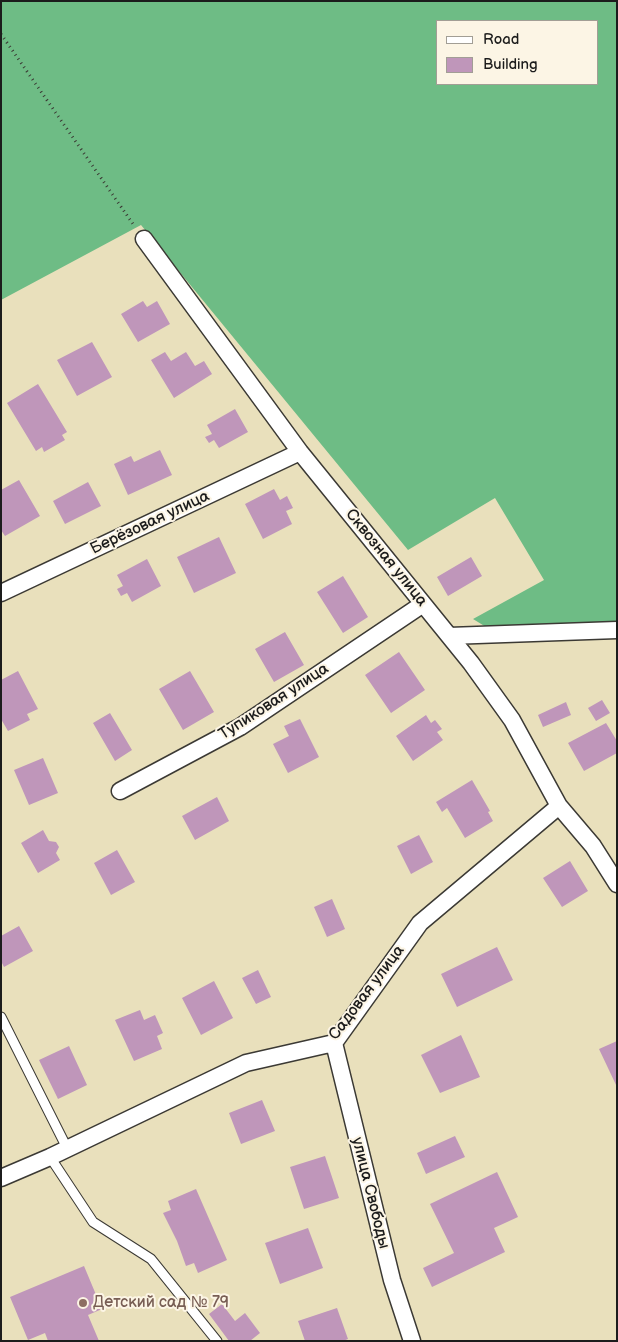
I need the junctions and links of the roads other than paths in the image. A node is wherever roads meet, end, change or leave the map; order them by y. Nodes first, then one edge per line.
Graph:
1 (144, 239) road end
2 (300, 452) junction
3 (1, 593) edge
4 (423, 604) junction
5 (617, 630) edge
6 (449, 636) junction
7 (120, 791) dead end
8 (559, 806) junction
9 (617, 884) edge
10 (1, 1017) edge
11 (334, 1043) junction
12 (67, 1148) junction
13 (50, 1157) junction
14 (1, 1178) edge
15 (217, 1341) edge
16 (412, 1341) edge

1 - 2 street, Сквозная улица
2 - 3 street, Берёзовая улица
2 - 4 street, Сквозная улица
4 - 6 street, Сквозная улица
4 - 7 street, Тупиковая улица
5 - 6 street
6 - 8 street, Сквозная улица
8 - 9 street, Сквозная улица
8 - 11 street, Садовая улица
10 - 12 lane
11 - 12 street, Садовая улица
11 - 16 street, улица Свободы
12 - 13 street, Садовая улица
13 - 14 street, Садовая улица
13 - 15 lane

